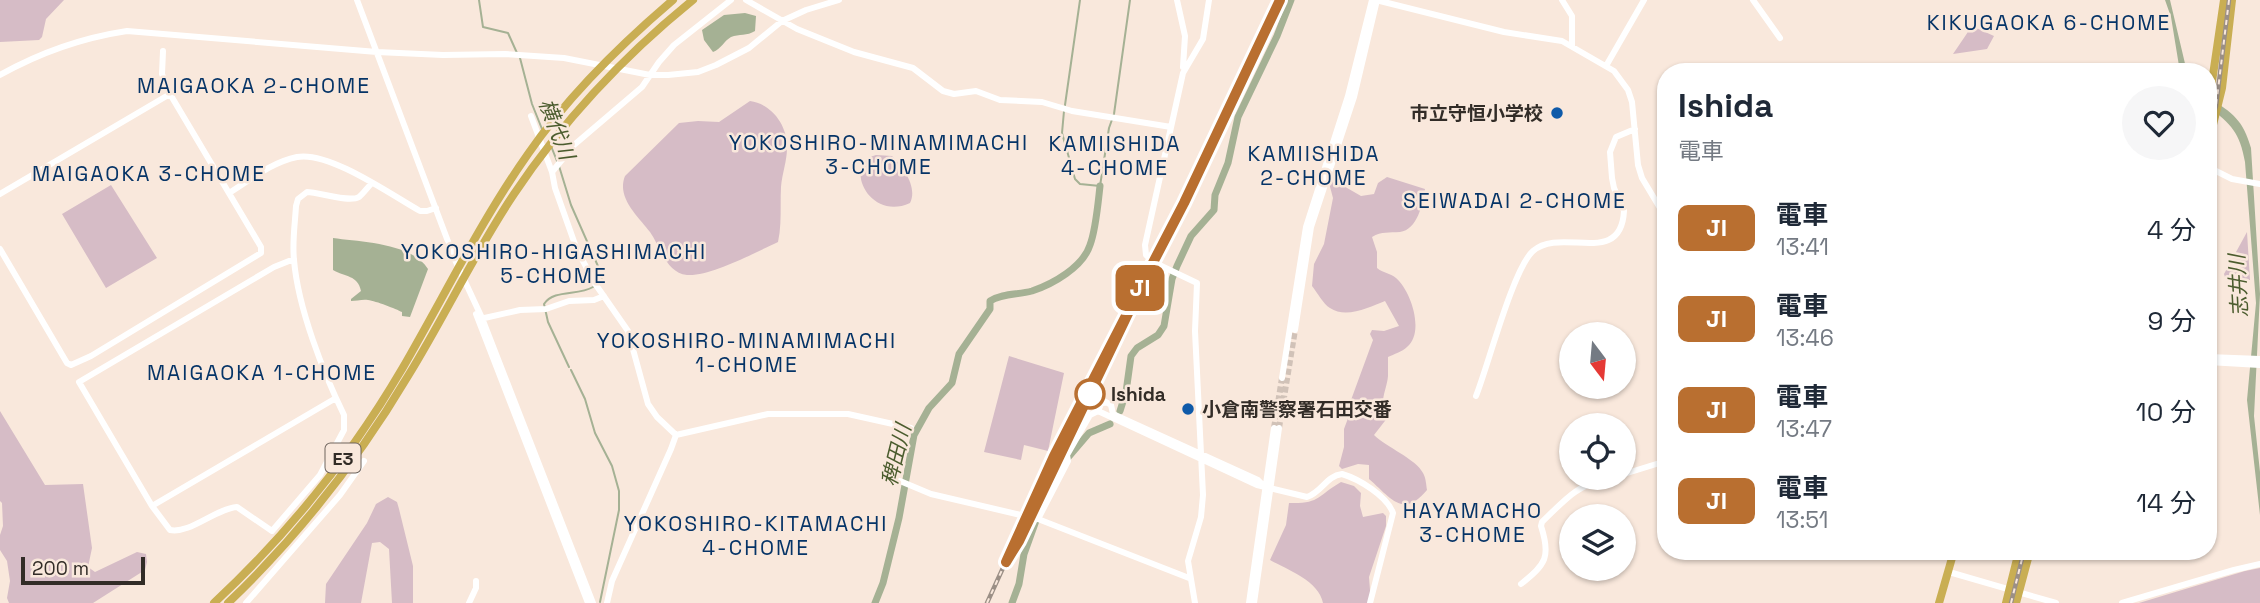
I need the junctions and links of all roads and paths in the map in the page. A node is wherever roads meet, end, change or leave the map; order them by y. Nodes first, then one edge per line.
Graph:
1 (357, 0) edge
2 (673, 0) edge
3 (693, 0) edge
4 (731, 0) edge
5 (746, 0) edge
6 (839, 0) edge
7 (1177, 0) edge
8 (1209, 0) edge
9 (1376, 0) edge
10 (1562, 0) edge
11 (1644, 0) edge
12 (1753, 0) edge
13 (2224, 0) edge
14 (2232, 0) edge
15 (782, 21) junction
16 (1780, 38) dead end
17 (1572, 46) junction
18 (2223, 48) junction
19 (163, 51) dead end
20 (377, 52) junction
21 (1606, 66) junction
22 (1183, 73) junction
23 (0, 75) edge
24 (650, 75) junction
25 (2217, 93) edge
26 (170, 94) junction
27 (531, 116) dead end
28 (1171, 127) junction
29 (1635, 129) junction
30 (552, 172) junction
31 (2217, 172) edge
32 (2259, 183) edge
33 (371, 184) junction
34 (229, 193) junction
35 (0, 194) edge
36 (1657, 203) edge
37 (436, 208) junction
38 (0, 249) edge
39 (294, 259) junction
40 (604, 296) junction
41 (480, 319) junction
42 (1295, 330) tunnel mouth
43 (2217, 358) edge
44 (2248, 361) junction
45 (2217, 362) edge
46 (2259, 362) edge
47 (1282, 378) tunnel mouth
48 (1476, 397) dead end
49 (336, 398) junction
50 (1098, 411) junction
51 (911, 428) dead end
52 (1277, 428) tunnel mouth
53 (676, 435) junction
54 (1201, 457) junction
55 (365, 461) dead end
56 (1657, 464) edge
57 (1636, 470) edge
58 (900, 481) dead end
59 (1268, 488) junction
60 (1576, 490) edge
61 (152, 506) junction
62 (1038, 519) junction
63 (1952, 560) edge
64 (2017, 560) edge
65 (2028, 560) edge
66 (2260, 565) edge
67 (1949, 572) junction
68 (1189, 578) junction
69 (475, 581) dead end
70 (1521, 584) dead end
71 (2009, 590) junction
72 (2019, 593) junction
73 (214, 603) edge
74 (228, 603) edge
75 (246, 603) edge
76 (468, 603) edge
77 (591, 603) edge
78 (607, 603) edge
79 (1195, 603) edge
80 (1251, 603) edge
81 (1370, 603) edge
82 (1939, 603) edge
83 (2006, 603) edge
84 (2016, 603) edge
85 (2056, 603) edge
86 (2122, 603) edge

1 - 20 street
2 - 73 highway, E3
3 - 74 highway, E3
4 - 24 street
5 - 15 street
6 - 15 street
7 - 22 street
8 - 22 street
9 - 17 street
9 - 42 street
9 - 47 street
10 - 17 street
11 - 21 street
12 - 16 street
13 - 18 highway
14 - 18 highway
15 - 24 street
15 - 28 street
17 - 21 street
18 - 25 highway
19 - 26 street
20 - 23 street
20 - 24 street
20 - 37 street
21 - 29 street
22 - 28 street
24 - 30 street
26 - 34 street
26 - 35 street
27 - 30 street
28 - 54 street
29 - 36 street
29 - 48 street
30 - 40 street
31 - 32 street
33 - 34 street
33 - 37 street
33 - 39 street
34 - 38 street
37 - 41 street
39 - 49 street
39 - 61 street
40 - 41 street
40 - 53 street
41 - 77 street
43 - 44 street
44 - 45 street
44 - 46 street
49 - 61 street
49 - 61 street
50 - 54 street
50 - 54 street
50 - 62 street
51 - 53 street
52 - 59 street
53 - 78 street
54 - 59 street
54 - 68 street
55 - 75 street
56 - 57 street
58 - 62 street
59 - 80 street
59 - 81 street
60 - 70 street
62 - 68 street
63 - 67 highway
64 - 71 highway
65 - 72 highway
66 - 86 street
67 - 71 street
67 - 82 highway
68 - 79 street
69 - 76 street
71 - 72 street
71 - 83 highway
72 - 84 highway
72 - 85 street

